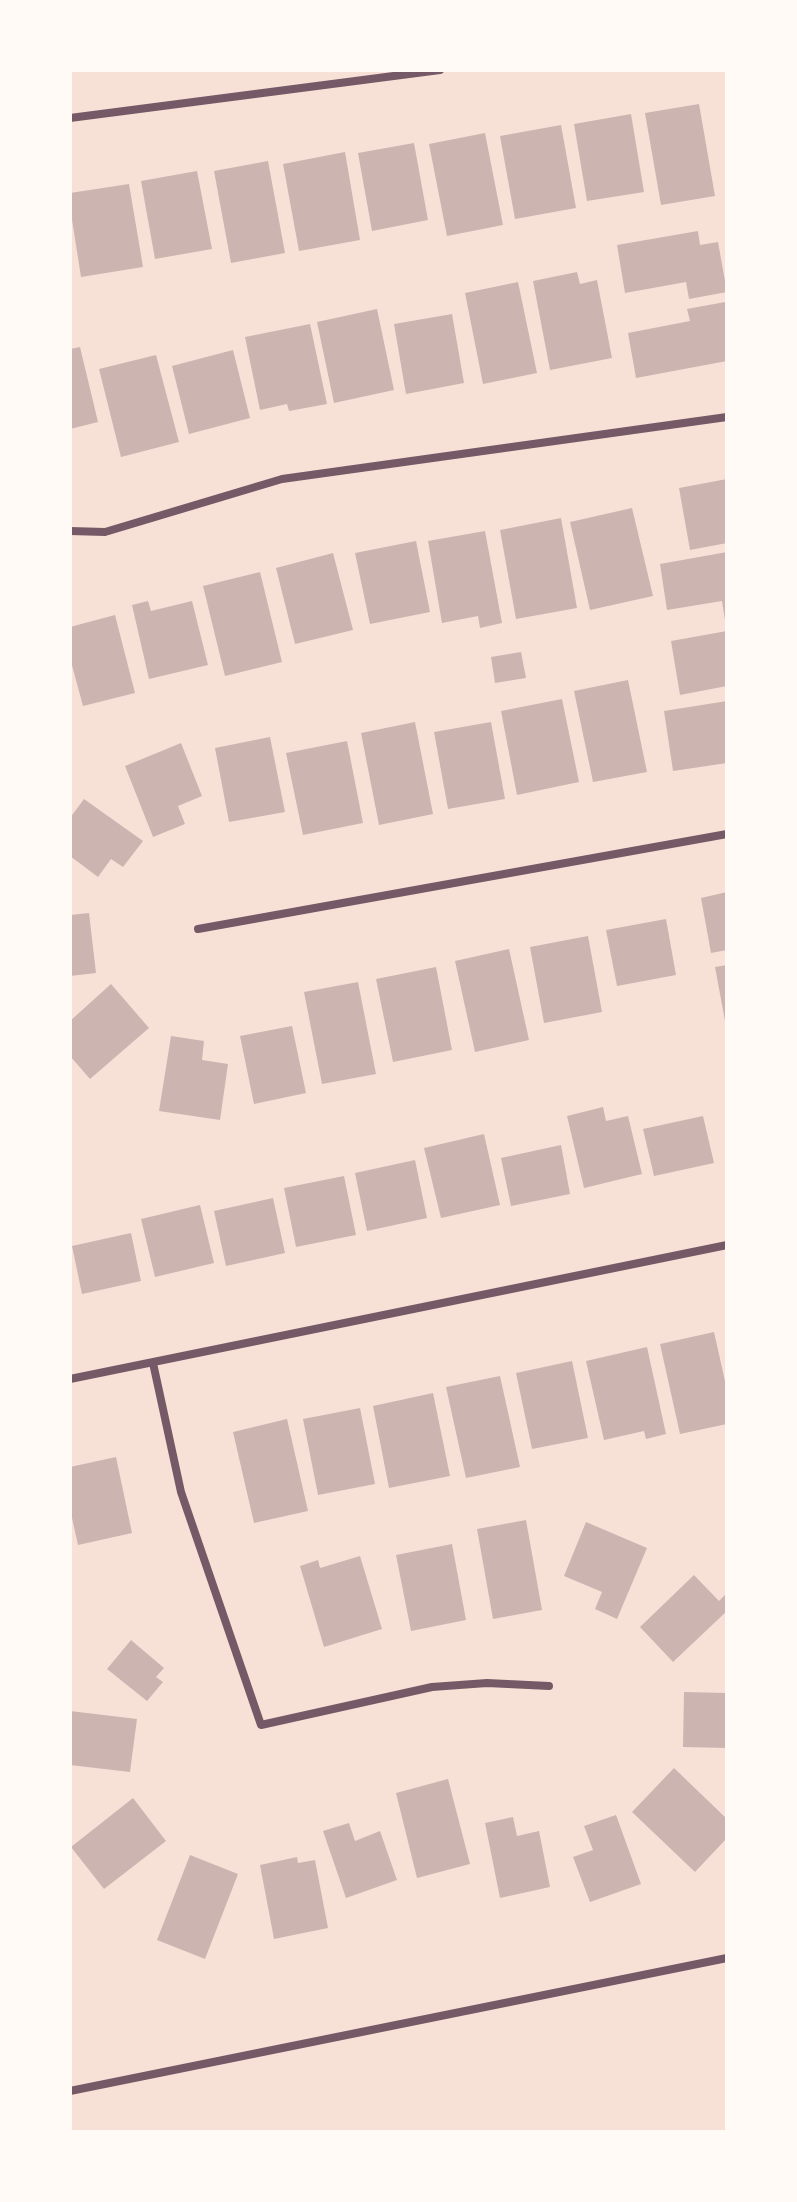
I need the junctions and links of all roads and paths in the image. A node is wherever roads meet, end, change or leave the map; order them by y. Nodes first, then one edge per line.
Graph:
1 (440, 70) edge
2 (70, 118) edge
3 (727, 417) edge
4 (70, 531) edge
5 (727, 834) edge
6 (198, 929) dead end
7 (727, 1245) edge
8 (153, 1363) junction
9 (70, 1379) edge
10 (549, 1686) dead end
11 (727, 1958) edge
12 (70, 2091) edge

1 - 2 street
3 - 4 street
5 - 6 street
7 - 8 street
8 - 9 street
8 - 10 street
11 - 12 street

